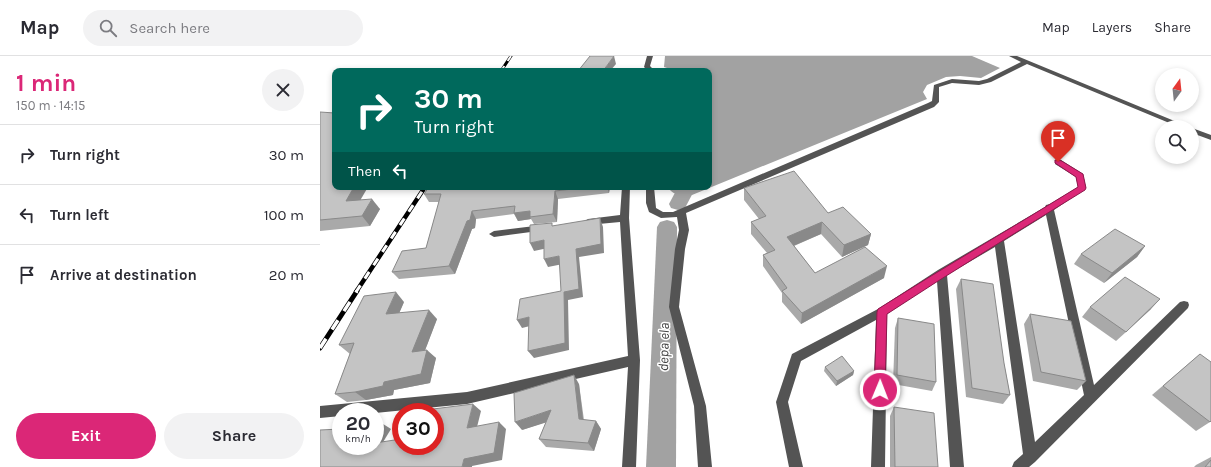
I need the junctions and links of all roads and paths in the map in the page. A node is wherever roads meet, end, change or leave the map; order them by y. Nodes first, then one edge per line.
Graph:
1 (650, 56) edge
2 (1012, 56) edge
3 (1026, 62) junction
4 (648, 68) edge
5 (1168, 120) edge
6 (1199, 133) edge
7 (1211, 138) edge
8 (1058, 162) dead end
9 (626, 190) edge
10 (650, 190) edge
11 (1050, 207) junction
12 (680, 212) junction
13 (624, 218) junction
14 (578, 224) edge
15 (555, 226) edge
16 (494, 234) dead end
17 (1000, 240) junction
18 (942, 273) junction
19 (1184, 305) dead end
20 (882, 312) junction
21 (634, 360) junction
22 (1090, 396) junction
23 (320, 412) edge
24 (1030, 458) junction
25 (629, 467) edge
26 (705, 467) edge
27 (796, 467) edge
28 (878, 467) edge
29 (957, 467) edge
30 (1019, 467) edge

1 - 4 street
2 - 3 street
3 - 5 street
3 - 12 street
6 - 7 street
8 - 11 street
9 - 13 street
10 - 12 street
11 - 17 street
11 - 22 street
12 - 26 street
13 - 14 street
13 - 21 street
15 - 16 street
17 - 18 street
17 - 24 street
18 - 20 street
18 - 29 street
19 - 22 street
20 - 27 street
20 - 28 street
21 - 23 street
21 - 25 street
22 - 24 street
24 - 30 street

